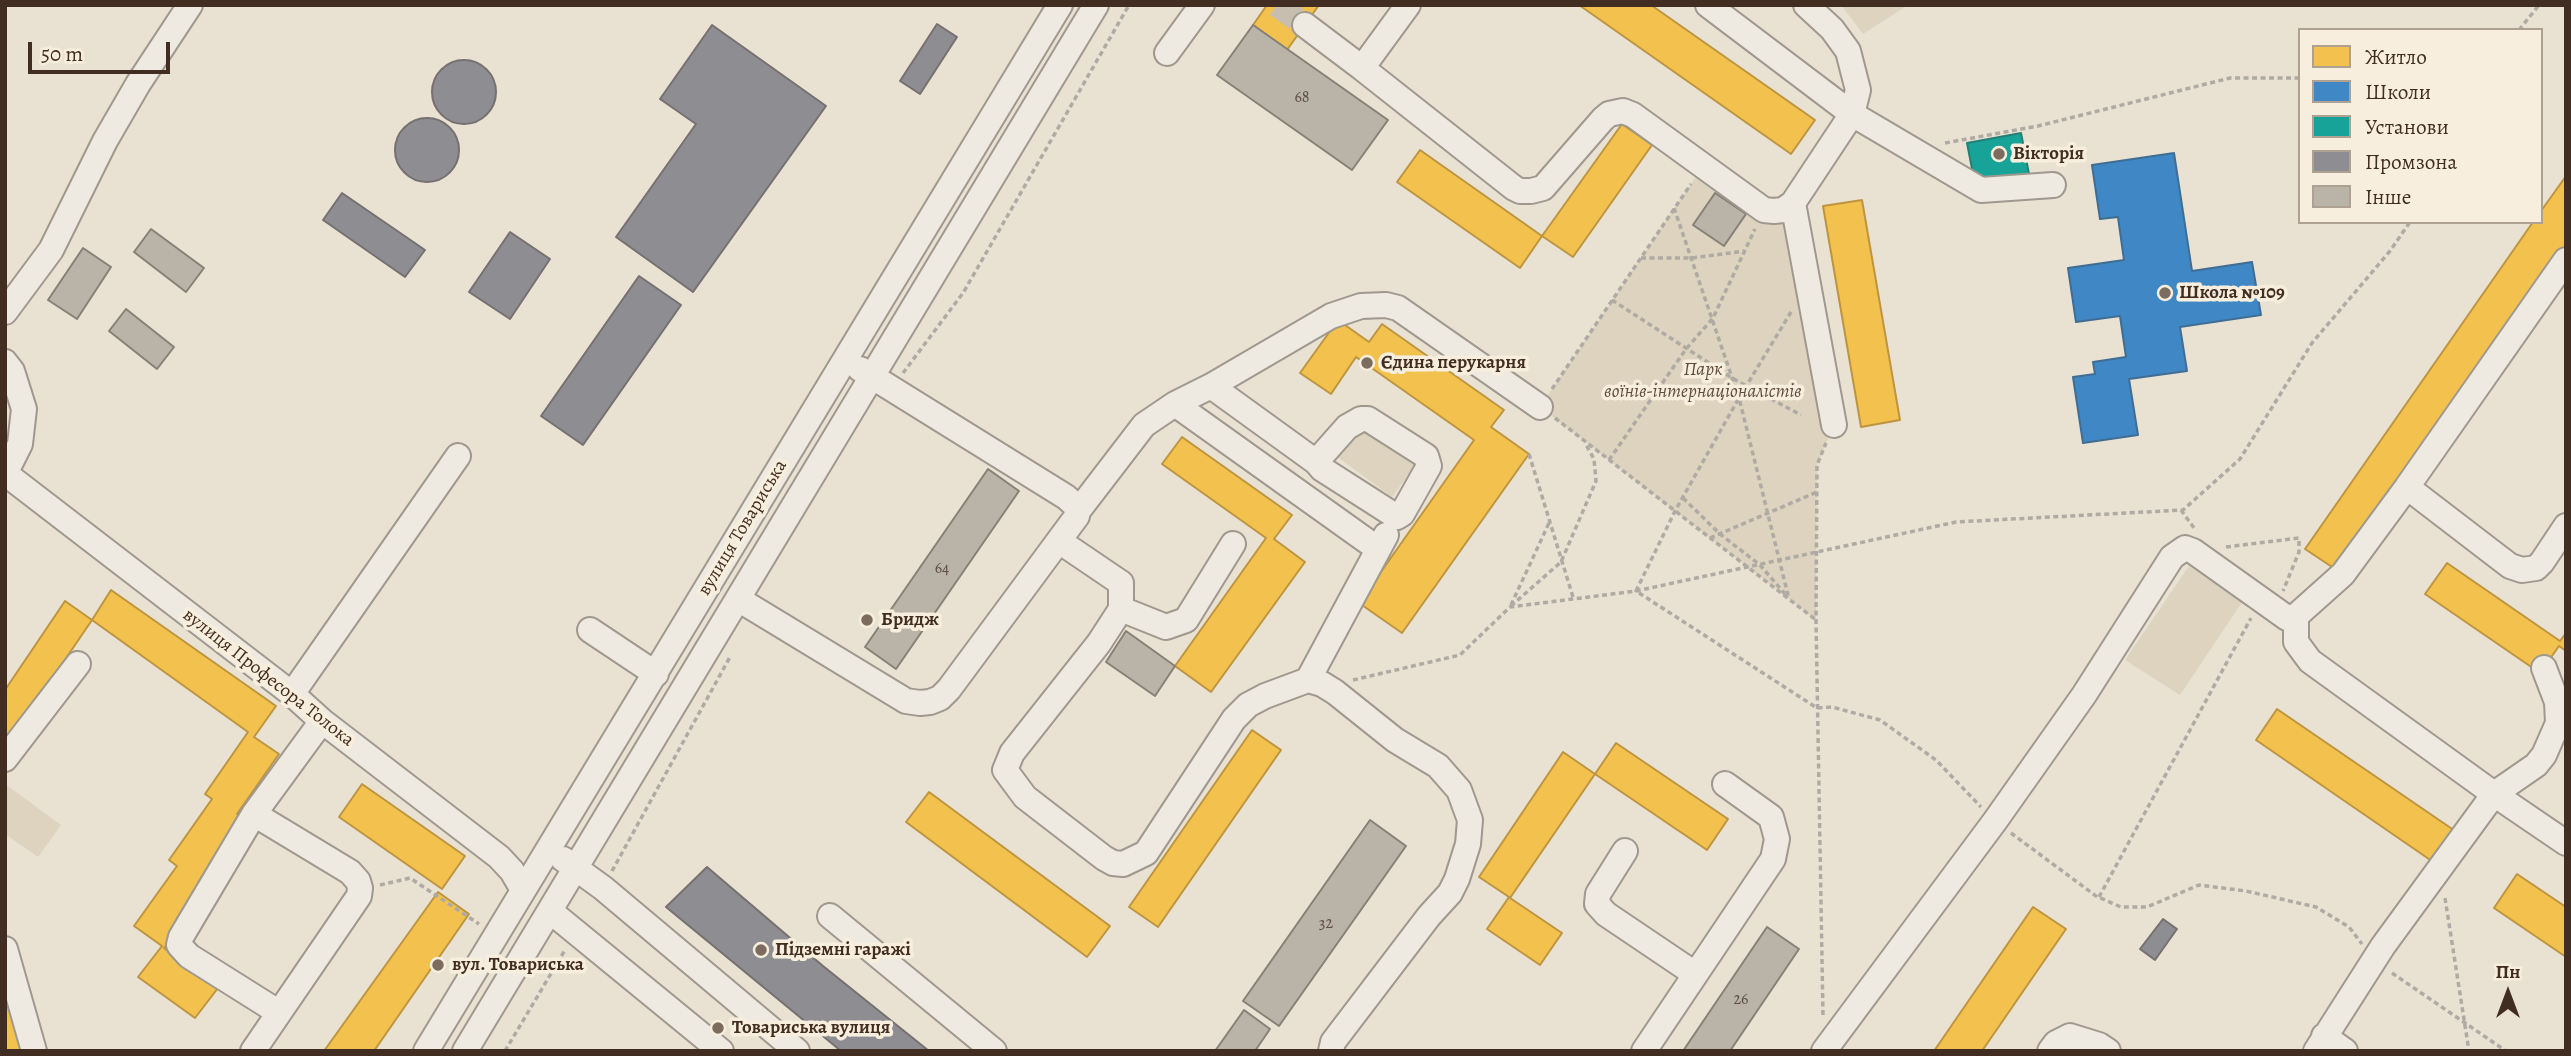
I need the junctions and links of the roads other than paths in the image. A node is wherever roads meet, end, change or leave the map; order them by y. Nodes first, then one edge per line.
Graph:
1 (190, 5) edge
2 (1060, 5) edge
3 (1096, 5) edge
4 (1202, 5) edge
5 (1408, 5) edge
6 (1707, 5) edge
7 (1806, 5) edge
8 (1305, 25) tunnel mouth
9 (1167, 54) dead end
10 (1362, 68) junction
11 (1852, 114) junction
12 (2053, 185) dead end
13 (1793, 203) junction
14 (2561, 275) edge
15 (5, 312) edge
16 (844, 359) junction
17 (5, 362) edge
18 (882, 383) junction
19 (1211, 386) junction
20 (1175, 404) junction
21 (1541, 407) road end
22 (1834, 425) road end
23 (458, 456) dead end
24 (1316, 462) junction
25 (5, 474) edge
26 (2407, 487) junction
27 (1078, 511) junction
28 (1397, 517) junction
29 (2566, 526) edge
30 (1059, 541) junction
31 (1233, 544) dead end
32 (1378, 549) junction
33 (729, 551) junction
34 (757, 568) junction
35 (738, 599) junction
36 (1121, 609) junction
37 (2275, 613) junction
38 (590, 630) dead end
39 (78, 664) dead end
40 (2544, 668) dead end
41 (656, 674) junction
42 (1317, 683) junction
43 (292, 694) junction
44 (322, 721) junction
45 (2562, 733) edge
46 (5, 759) edge
47 (1725, 784) dead end
48 (2494, 794) junction
49 (254, 814) junction
50 (2566, 842) edge
51 (548, 849) junction
52 (1625, 851) dead end
53 (577, 868) junction
54 (523, 890) junction
55 (550, 911) junction
56 (830, 916) dead end
57 (5, 949) edge
58 (1695, 974) junction
59 (278, 1012) junction
60 (2320, 1044) edge
61 (34, 1051) edge
62 (253, 1051) edge
63 (426, 1051) edge
64 (465, 1051) edge
65 (721, 1051) edge
66 (797, 1051) edge
67 (993, 1051) edge
68 (1331, 1051) edge
69 (1644, 1051) edge
70 (1824, 1051) edge
71 (2050, 1051) edge
72 (2108, 1051) edge
73 (2345, 1051) edge

1 - 15 street
2 - 16 street, вулиця Товариська
3 - 18 street, вулиця Товариська
4 - 9 street
5 - 10 street
6 - 11 street
7 - 11 street
8 - 10 street
10 - 13 street
11 - 12 street
11 - 13 street
13 - 22 street
14 - 26 street
16 - 18 street
16 - 33 street, вулиця Товариська
17 - 25 street
18 - 27 street
18 - 34 street, вулиця Товариська
19 - 20 street
19 - 21 street
19 - 24 street
20 - 27 street
20 - 32 street
23 - 43 street
24 - 28 street
24 - 28 street
25 - 43 street, вулиця Професора Толока
26 - 29 street
26 - 37 street
27 - 30 street
28 - 32 street
30 - 35 street
30 - 36 street
31 - 36 street
32 - 42 street
33 - 34 street
33 - 41 street, вулиця Товариська
34 - 35 street, вулиця Товариська
35 - 53 street, вулиця Товариська
36 - 42 street
37 - 48 street
37 - 70 street
38 - 41 street
39 - 46 street
40 - 45 street
41 - 51 street, вулиця Товариська
42 - 68 street
43 - 44 street, вулиця Професора Толока
44 - 49 street
44 - 54 street, вулиця Професора Толока
45 - 48 street
47 - 58 street
48 - 50 street
48 - 60 street
49 - 59 street
49 - 59 street
51 - 53 street
51 - 54 street, вулиця Товариська
52 - 58 street
53 - 55 street, вулиця Товариська
53 - 66 street
54 - 63 street, вулиця Товариська
55 - 64 street, вулиця Товариська
55 - 65 street
56 - 67 street
57 - 61 street
58 - 69 street
59 - 62 street
60 - 73 street
71 - 72 street

